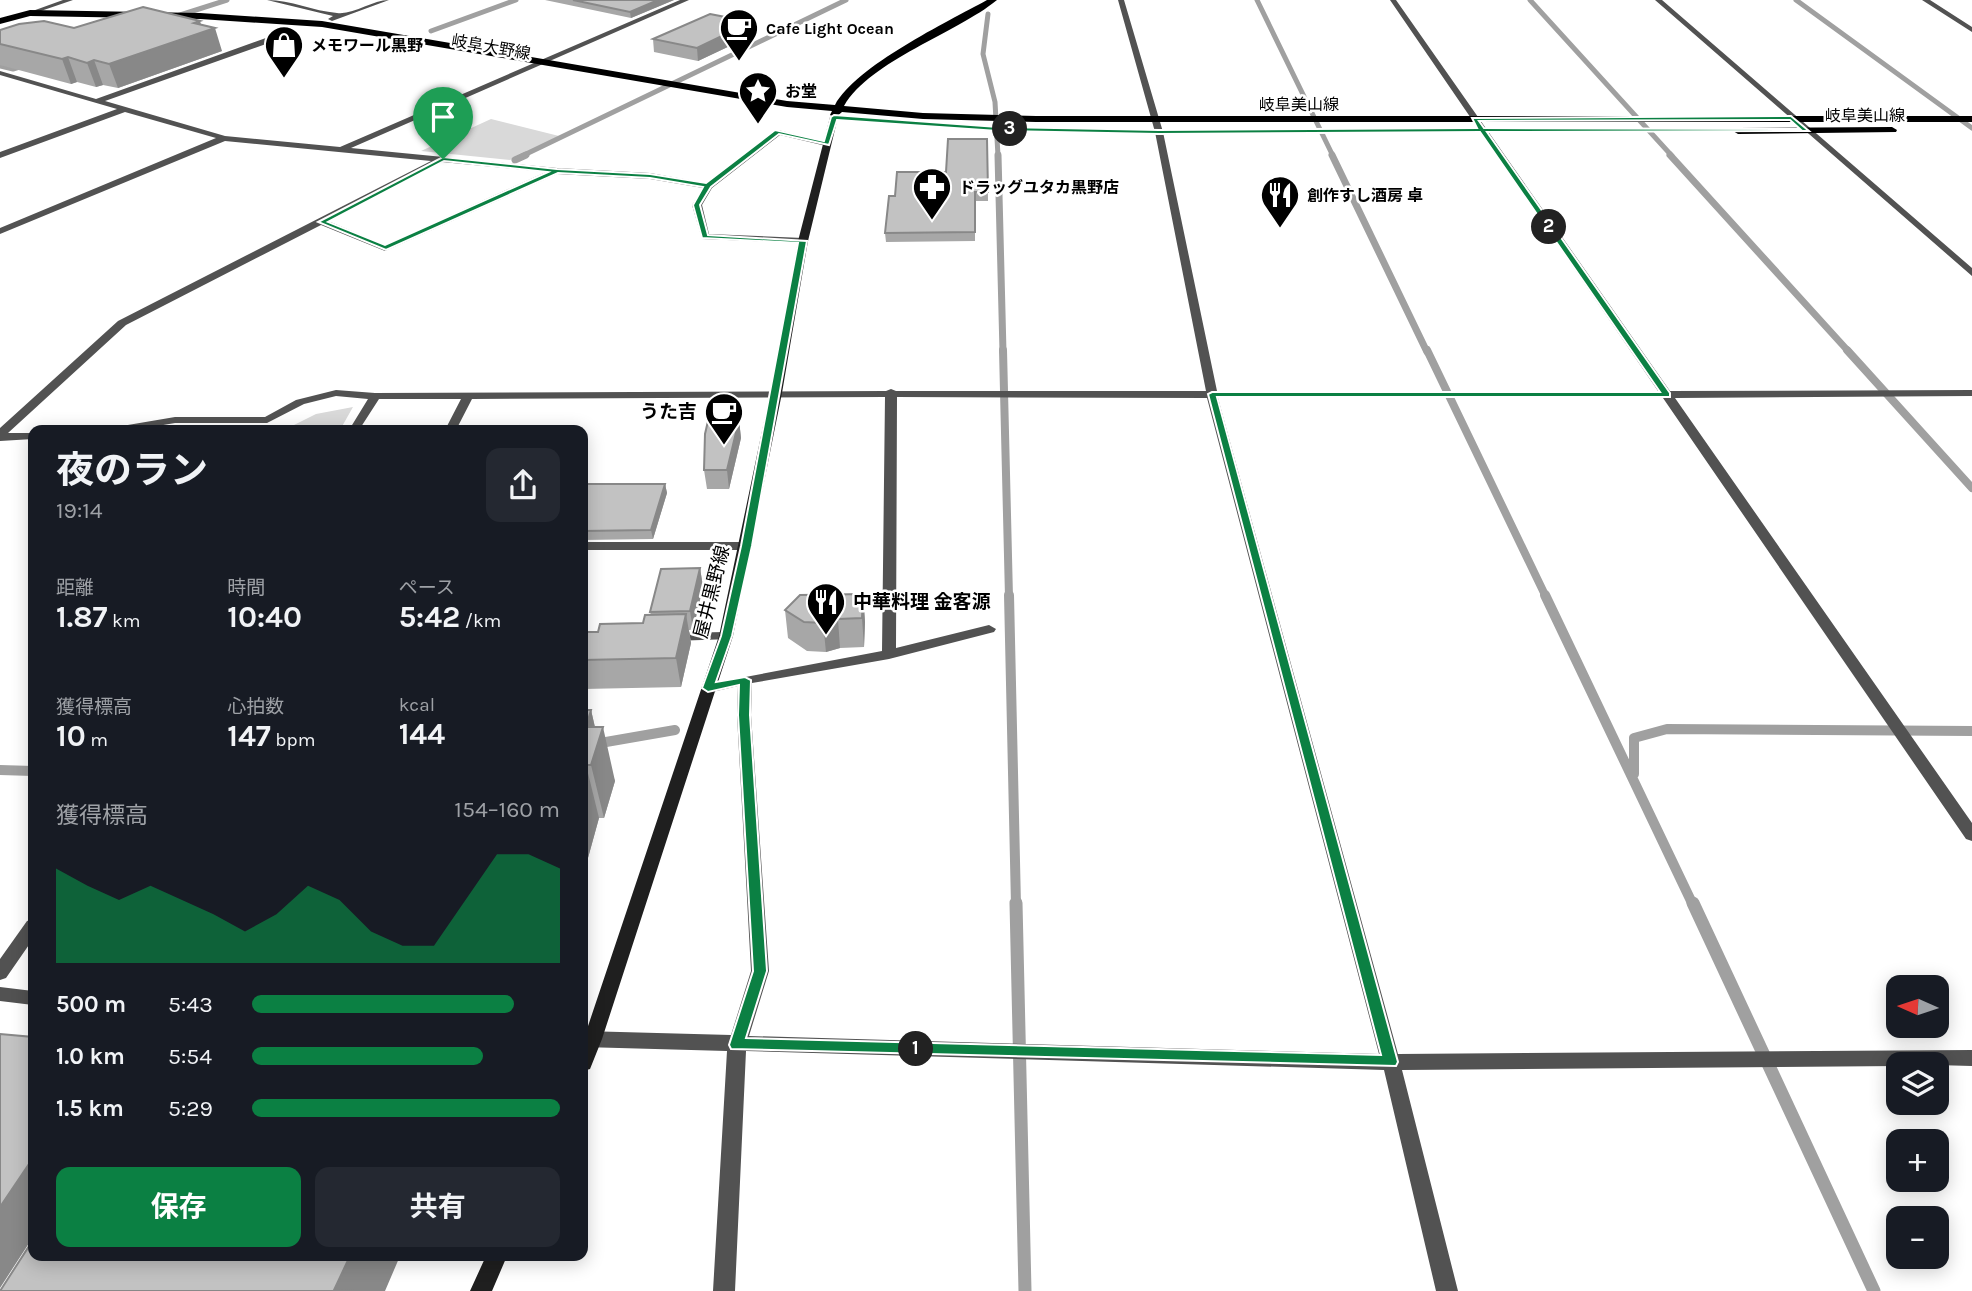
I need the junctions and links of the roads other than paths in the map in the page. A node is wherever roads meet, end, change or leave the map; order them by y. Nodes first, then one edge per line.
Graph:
1 (70, 0) edge
2 (270, 0) edge
3 (386, 0) edge
4 (686, 0) edge
5 (993, 0) edge
6 (1121, 0) edge
7 (1393, 0) edge
8 (1658, 0) edge
9 (1925, 0) edge
10 (30, 12) junction
11 (340, 16) junction
12 (1, 18) edge
13 (322, 24) junction
14 (1972, 30) edge
15 (287, 31) junction
16 (363, 41) dead end
17 (500, 65) dead end
18 (542, 67) junction
19 (528, 70) junction
20 (0, 73) edge
21 (97, 101) junction
22 (747, 108) dead end
23 (123, 110) junction
24 (835, 112) junction
25 (1791, 118) junction
26 (1972, 119) edge
27 (1156, 120) junction
28 (1474, 120) junction
29 (1482, 130) junction
30 (1972, 130) edge
31 (1132, 131) dead end
32 (1146, 131) dead end
33 (1173, 131) dead end
34 (1267, 131) dead end
35 (1806, 131) junction
36 (1159, 132) junction
37 (224, 138) junction
38 (827, 144) junction
39 (341, 149) junction
40 (0, 155) edge
41 (443, 159) junction
42 (557, 171) junction
43 (708, 186) junction
44 (322, 222) junction
45 (0, 231) edge
46 (803, 241) junction
47 (1972, 273) edge
48 (776, 393) junction
49 (891, 393) junction
50 (1972, 393) edge
51 (1212, 394) junction
52 (468, 395) junction
53 (1667, 395) junction
54 (375, 396) junction
55 (149, 425) edge
56 (357, 425) edge
57 (453, 425) edge
58 (0, 435) edge
59 (28, 436) edge
60 (588, 546) edge
61 (746, 546) junction
62 (989, 629) dead end
63 (726, 636) junction
64 (661, 637) edge
65 (889, 654) junction
66 (745, 680) junction
67 (708, 688) junction
68 (1972, 835) edge
69 (28, 933) edge
70 (0, 973) edge
71 (0, 994) edge
72 (28, 997) edge
73 (588, 1039) edge
74 (737, 1045) junction
75 (1972, 1058) edge
76 (1391, 1062) junction
77 (495, 1261) edge
78 (481, 1291) edge
79 (724, 1291) edge
80 (1447, 1291) edge

1 - 10 street
2 - 11 street
3 - 11 street
4 - 18 street
5 - 24 main road
6 - 27 street
7 - 28 street
8 - 25 street
9 - 14 street
10 - 12 main road, 岐阜大野線
10 - 13 main road, 岐阜大野線
11 - 13 street
12 - 15 main road, 岐阜大野線
13 - 18 main road, 岐阜大野線
15 - 16 main road, 岐阜大野線
15 - 21 street
17 - 19 main road, 岐阜大野線
18 - 19 main road, 岐阜大野線
18 - 24 main road, 岐阜大野線
19 - 39 street
20 - 21 street
21 - 23 street
22 - 24 main road
23 - 37 street
23 - 40 street
24 - 27 main road, 岐阜美山線
24 - 31 main road
24 - 38 main road, 屋井黒野線
25 - 26 main road, 岐阜美山線
25 - 28 main road, 岐阜美山線
25 - 35 street
27 - 28 main road, 岐阜美山線
27 - 36 street
28 - 29 street
29 - 34 main road, 岐阜美山線
29 - 35 main road, 岐阜美山線
29 - 53 street
30 - 35 main road, 岐阜美山線
32 - 36 main road
33 - 36 main road
35 - 47 street
36 - 51 street
37 - 39 street
37 - 45 street
38 - 43 street
38 - 46 main road, 屋井黒野線
39 - 41 street
41 - 42 street
41 - 44 street
42 - 43 street
42 - 44 street
43 - 46 street
44 - 58 street
46 - 48 main road, 屋井黒野線
48 - 49 street
48 - 52 street
48 - 61 main road, 屋井黒野線
49 - 51 street
49 - 65 street
50 - 53 street
51 - 53 street
51 - 76 street
52 - 54 street
52 - 57 street
53 - 68 street
54 - 55 street
54 - 56 street
58 - 59 street
60 - 61 street
61 - 63 main road, 屋井黒野線
62 - 65 street
63 - 64 street
63 - 67 main road, 屋井黒野線
65 - 66 street
66 - 67 street
66 - 74 street
67 - 73 main road, 屋井黒野線
69 - 70 street
71 - 72 street
73 - 74 street
74 - 76 street
74 - 79 street
75 - 76 street
76 - 80 street
77 - 78 main road

